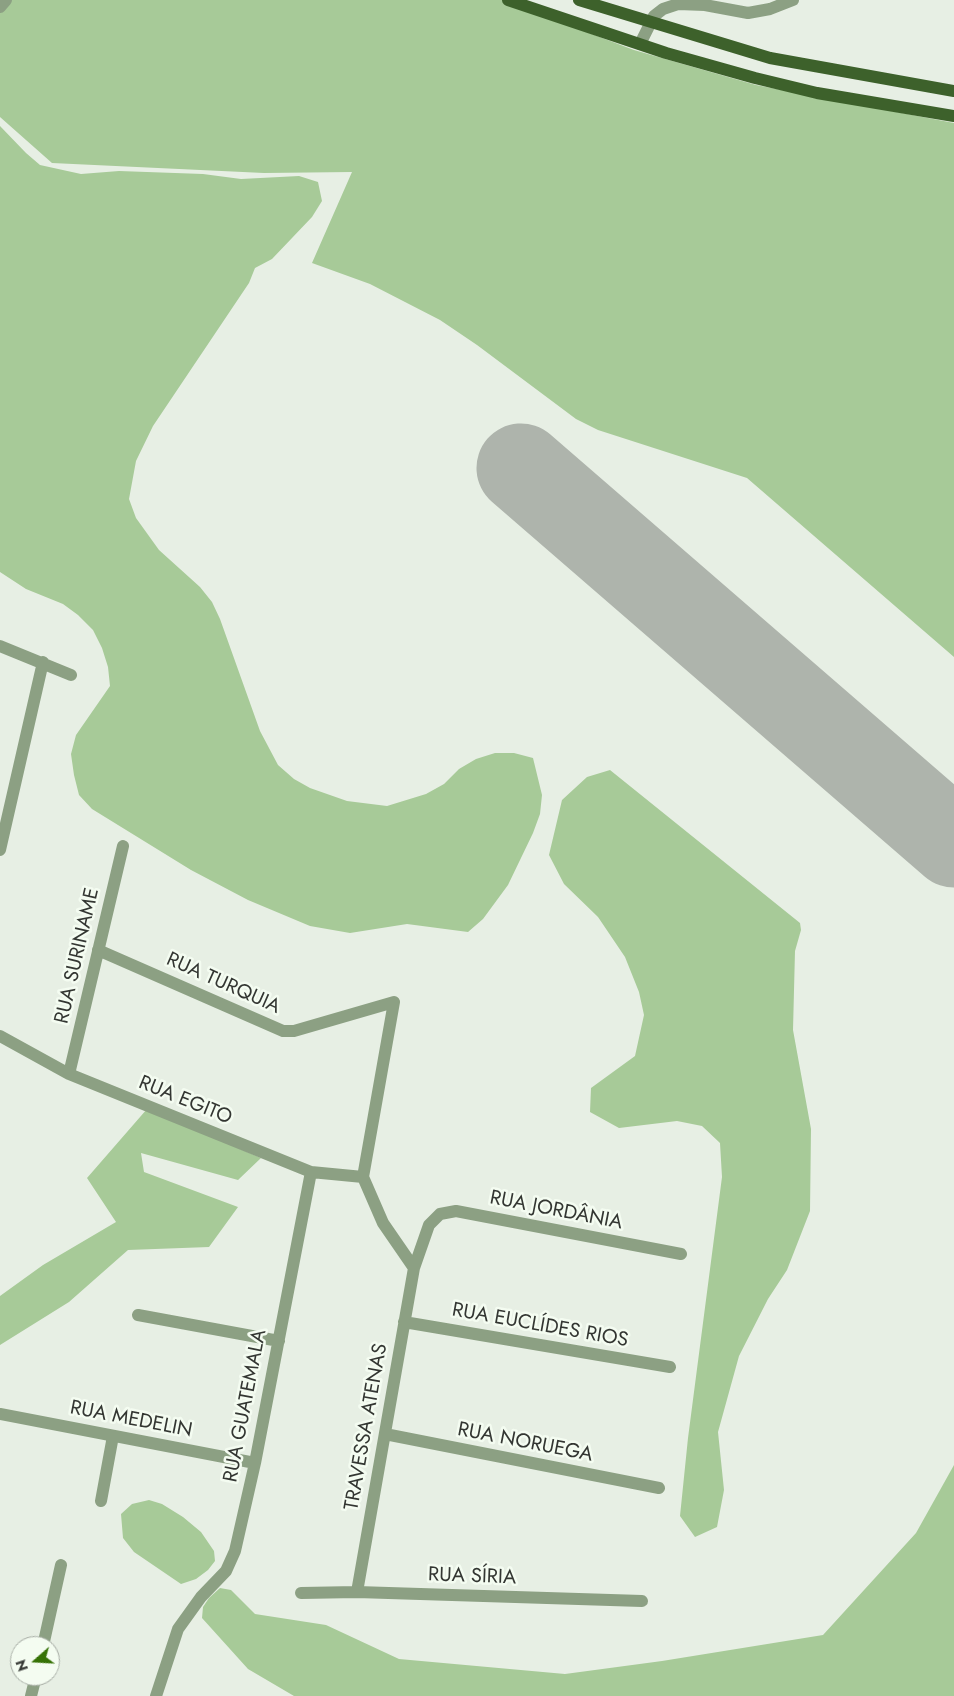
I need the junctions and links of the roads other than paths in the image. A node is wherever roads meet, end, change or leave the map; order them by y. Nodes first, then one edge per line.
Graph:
1 (6, 0) edge
2 (508, 0) edge
3 (579, 0) edge
4 (793, 0) edge
5 (0, 7) edge
6 (650, 22) junction
7 (640, 44) junction
8 (954, 91) edge
9 (954, 116) edge
10 (0, 646) edge
11 (43, 662) junction
12 (71, 675) dead end
13 (123, 846) dead end
14 (0, 850) edge
15 (98, 950) junction
16 (0, 1037) edge
17 (69, 1074) junction
18 (311, 1172) junction
19 (363, 1177) junction
20 (428, 1225) joint
21 (681, 1254) dead end
22 (414, 1268) junction
23 (138, 1315) dead end
24 (404, 1322) junction
25 (279, 1341) junction
26 (670, 1367) dead end
27 (0, 1414) edge
28 (385, 1434) junction
29 (113, 1436) junction
30 (255, 1463) junction
31 (659, 1488) dead end
32 (101, 1501) dead end
33 (62, 1565) dead end
34 (357, 1592) junction
35 (301, 1594) dead end
36 (642, 1601) dead end
37 (45, 1636) edge
38 (156, 1696) edge

1 - 5 street
2 - 7 main road
3 - 6 main road
4 - 6 street
6 - 7 street
6 - 8 main road
7 - 9 main road
10 - 11 street
11 - 12 street
11 - 14 street
13 - 15 street, RUA SURINAME
15 - 17 street, RUA SURINAME
15 - 19 street, RUA TURQUIA
16 - 17 street, RUA EGITO
17 - 18 street, RUA EGITO
18 - 19 street, RUA EGITO
18 - 25 street, RUA GUATEMALA
19 - 22 street
20 - 21 street, RUA JORDÂNIA
20 - 22 street, TRAVESSA ATENAS
22 - 24 street, TRAVESSA ATENAS
23 - 25 street
24 - 26 street, RUA EUCLÍDES RIOS
24 - 28 street, TRAVESSA ATENAS
25 - 30 street, RUA GUATEMALA
27 - 29 street, RUA MEDELIN
28 - 31 street, RUA NORUEGA
28 - 34 street, TRAVESSA ATENAS
29 - 30 street, RUA MEDELIN
29 - 32 street
30 - 38 street, RUA GUATEMALA
33 - 37 street
34 - 35 street, RUA SÍRIA
34 - 36 street, RUA SÍRIA

